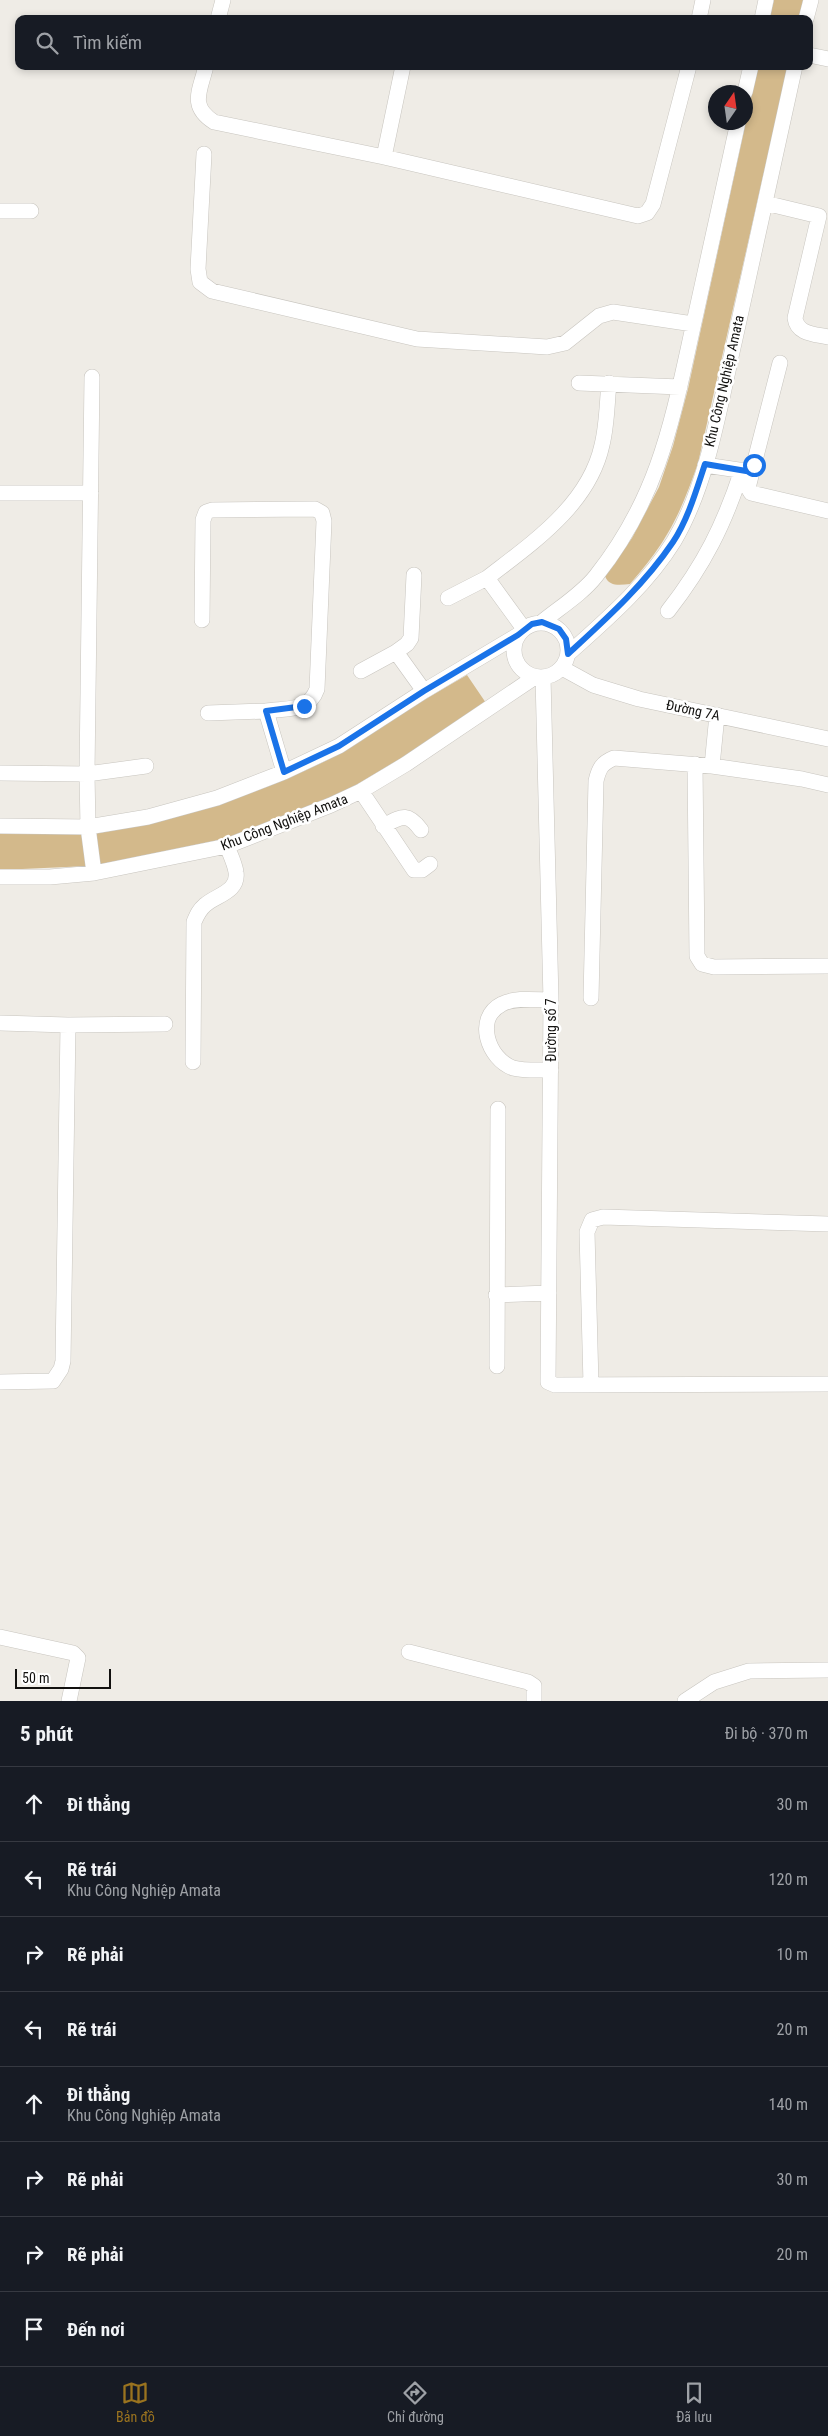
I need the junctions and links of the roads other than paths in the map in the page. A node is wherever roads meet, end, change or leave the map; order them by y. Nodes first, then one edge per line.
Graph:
1 (223, 0) edge
2 (703, 0) edge
3 (766, 0) edge
4 (811, 0) edge
5 (219, 15) edge
6 (700, 15) edge
7 (763, 15) edge
8 (807, 15) edge
9 (813, 56) edge
10 (828, 59) edge
11 (205, 70) edge
12 (402, 70) edge
13 (688, 70) edge
14 (746, 70) edge
15 (795, 70) edge
16 (745, 85) edge
17 (736, 130) edge
18 (204, 154) dead end
19 (384, 157) junction
20 (765, 203) junction
21 (0, 211) edge
22 (32, 211) dead end
23 (823, 217) edge
24 (694, 324) junction
25 (828, 337) edge
26 (780, 364) dead end
27 (92, 377) dead end
28 (579, 383) dead end
29 (609, 383) junction
30 (680, 388) junction
31 (705, 464) junction
32 (747, 471) junction
33 (0, 493) edge
34 (91, 493) junction
35 (828, 511) edge
36 (414, 575) dead end
37 (486, 578) junction
38 (448, 598) dead end
39 (668, 611) dead end
40 (202, 620) dead end
41 (542, 622) junction
42 (521, 632) junction
43 (396, 652) junction
44 (568, 654) junction
45 (562, 668) junction
46 (361, 671) dead end
47 (539, 677) junction
48 (424, 691) junction
49 (266, 711) junction
50 (208, 713) dead end
51 (717, 715) junction
52 (828, 739) edge
53 (695, 764) junction
54 (146, 766) dead end
55 (712, 766) junction
56 (284, 772) junction
57 (0, 773) edge
58 (87, 774) junction
59 (828, 785) edge
60 (361, 792) junction
61 (0, 826) edge
62 (383, 826) junction
63 (88, 827) junction
64 (421, 830) dead end
65 (226, 846) junction
66 (430, 864) dead end
67 (94, 873) junction
68 (0, 877) edge
69 (828, 966) edge
70 (591, 998) dead end
71 (552, 1000) junction
72 (0, 1023) edge
73 (165, 1024) dead end
74 (68, 1025) junction
75 (193, 1062) dead end
76 (551, 1070) junction
77 (498, 1109) dead end
78 (828, 1224) edge
79 (549, 1293) junction
80 (496, 1295) junction
81 (497, 1366) dead end
82 (0, 1382) edge
83 (591, 1384) junction
84 (828, 1384) edge
85 (0, 1638) edge
86 (409, 1652) dead end
87 (828, 1670) edge
88 (69, 1701) edge
89 (534, 1701) edge
90 (685, 1701) edge

1 - 5 street
2 - 6 street
3 - 7 street
4 - 8 street
9 - 10 street
11 - 19 street
12 - 19 street
13 - 19 street
14 - 16 street
15 - 20 street, Khu Công Nghiệp Amata
17 - 24 street
18 - 24 street
20 - 23 street
20 - 31 street, Khu Công Nghiệp Amata
21 - 22 street
23 - 25 street
24 - 30 street
26 - 32 street
27 - 34 street
28 - 29 street
29 - 30 street
29 - 37 street
30 - 41 street
31 - 32 street
31 - 44 street, Khu Công Nghiệp Amata
32 - 35 street
32 - 39 street
33 - 34 street
34 - 58 street
36 - 43 street
37 - 38 street
37 - 42 street
40 - 49 street
41 - 42 street
41 - 44 street
42 - 47 street
42 - 48 street
43 - 46 street
43 - 48 street
44 - 45 street
45 - 47 street
45 - 51 street, Đường 7A
47 - 60 street, Khu Công Nghiệp Amata
47 - 71 street, Đường số 7
48 - 56 street
49 - 50 street
49 - 56 street
51 - 52 street, Đường 7A
51 - 55 street
53 - 55 street
53 - 69 street
53 - 70 street
54 - 58 street
55 - 59 street
56 - 63 street
57 - 58 street
58 - 63 street
60 - 62 street
60 - 65 street, Khu Công Nghiệp Amata
61 - 63 street
62 - 64 street
62 - 66 street
63 - 67 street
65 - 67 street, Khu Công Nghiệp Amata
65 - 75 street
67 - 68 street, Khu Công Nghiệp Amata
71 - 76 street, Đường số 7
71 - 76 street
72 - 74 street
73 - 74 street
74 - 82 street
76 - 79 street, Đường số 7
77 - 80 street
78 - 83 street
79 - 80 street
79 - 83 street, Đường số 7
80 - 81 street
83 - 84 street
85 - 88 street
86 - 89 street
87 - 90 street

